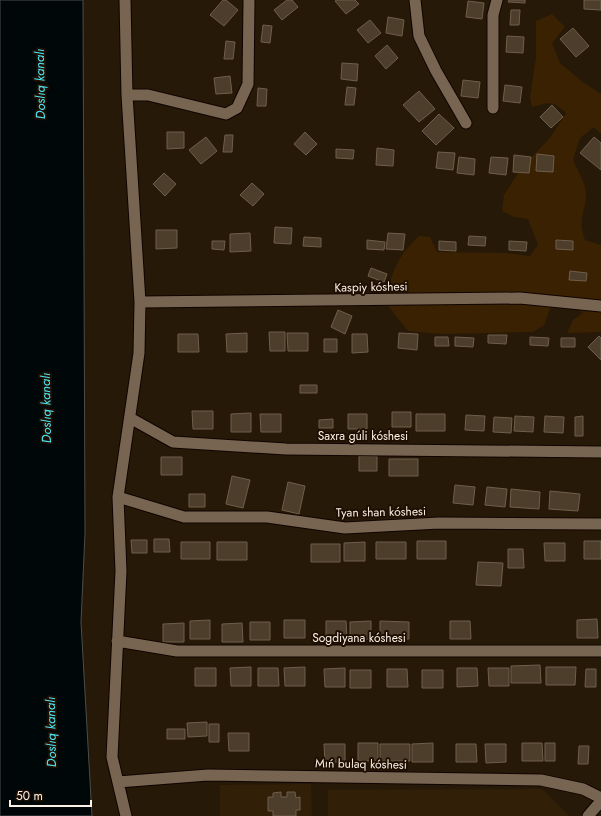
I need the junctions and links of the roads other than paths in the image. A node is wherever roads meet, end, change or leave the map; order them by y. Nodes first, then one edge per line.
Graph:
1 (125, 0) edge
2 (249, 0) edge
3 (414, 0) edge
4 (497, 0) edge
5 (127, 95) junction
6 (493, 108) dead end
7 (466, 123) dead end
8 (140, 302) junction
9 (601, 306) edge
10 (130, 418) junction
11 (601, 452) edge
12 (118, 497) junction
13 (601, 524) edge
14 (117, 641) junction
15 (601, 651) edge
16 (118, 782) junction
17 (601, 799) edge
18 (126, 816) edge
19 (588, 816) edge

1 - 5 street
2 - 5 street
3 - 7 street
4 - 6 street
5 - 8 street
8 - 9 street, Kaspiy kóshesi
8 - 10 street
10 - 11 street, Saxra gúli kóshesi
10 - 12 street
12 - 13 street, Tyan shan kóshesi
12 - 14 street
14 - 15 street, Sogdiyana kóshesi
14 - 16 street
16 - 17 street, Mıń bulaq kóshesi
16 - 18 street
17 - 19 street

